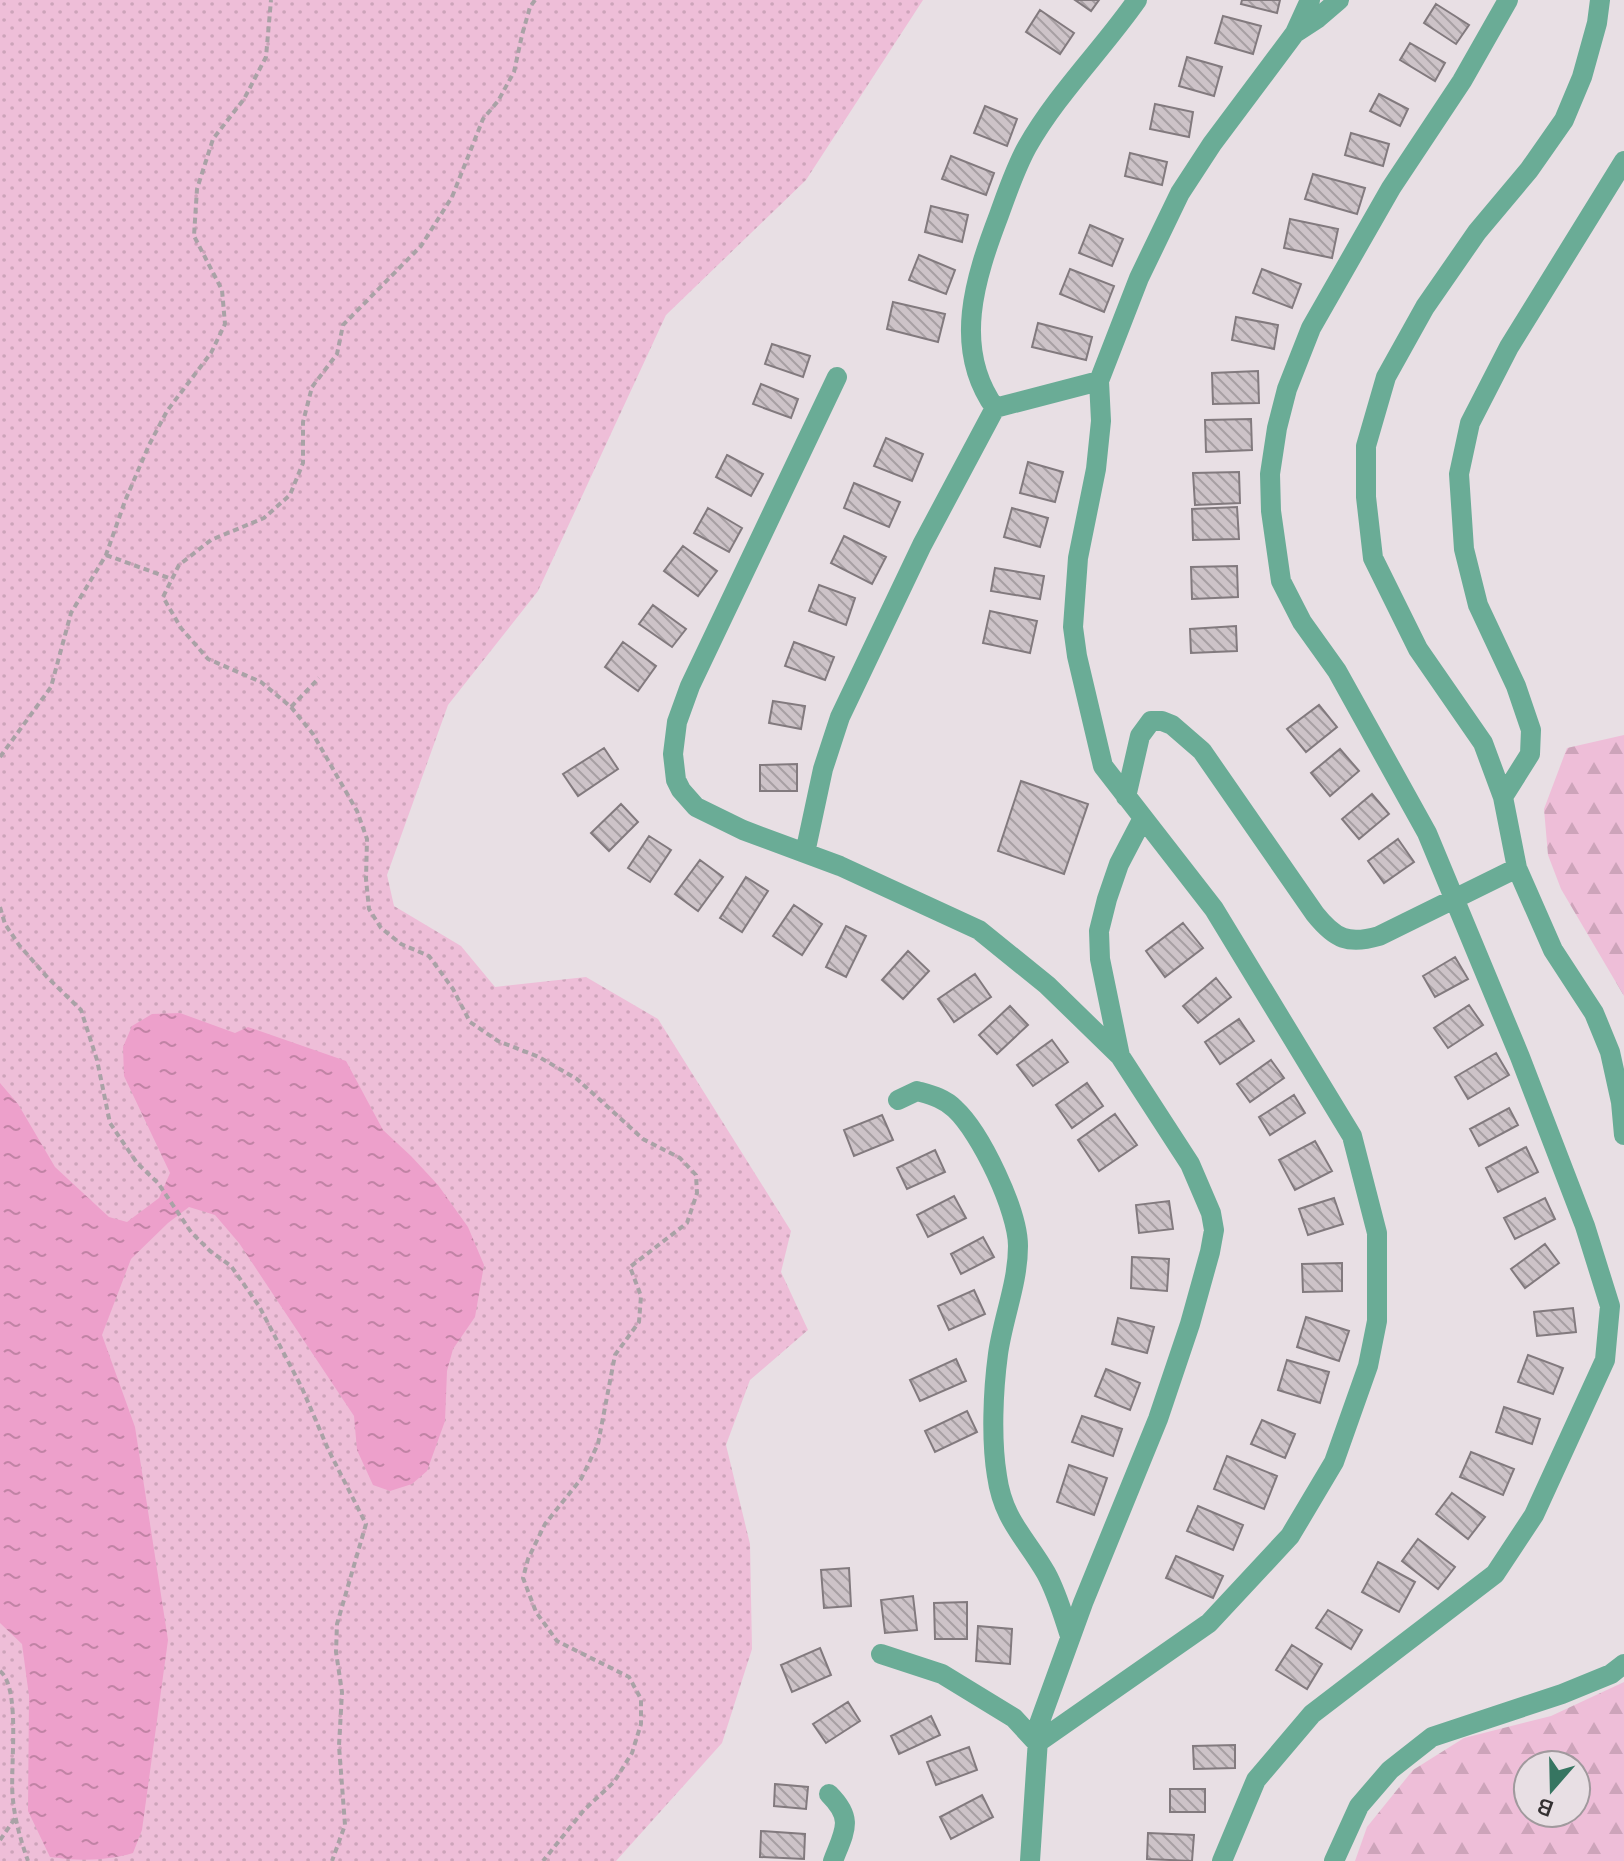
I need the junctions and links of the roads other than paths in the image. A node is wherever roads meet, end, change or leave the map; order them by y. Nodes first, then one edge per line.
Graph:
1 (1137, 0) edge
2 (1310, 0) edge
3 (1339, 0) edge
4 (1508, 0) edge
5 (1600, 0) edge
6 (1295, 33) junction
7 (1624, 161) edge
8 (837, 377) dead end
9 (1099, 381) junction
10 (995, 408) junction
11 (1126, 797) junction
12 (1503, 797) junction
13 (1143, 818) junction
14 (805, 853) junction
15 (1517, 868) junction
16 (1455, 897) junction
17 (1120, 1056) junction
18 (898, 1100) dead end
19 (1624, 1135) edge
20 (1070, 1636) junction
21 (881, 1654) dead end
22 (1624, 1664) edge
23 (1037, 1743) junction
24 (829, 1794) dead end
25 (833, 1861) edge
26 (1030, 1861) edge
27 (1222, 1861) edge
28 (1334, 1861) edge

1 - 10 street
2 - 6 street
3 - 6 street
4 - 16 street
5 - 12 street
6 - 9 street
7 - 12 street
8 - 14 street
9 - 10 street
9 - 11 street
10 - 14 street
11 - 13 street
11 - 16 street
12 - 15 street
13 - 17 street
13 - 23 street
14 - 17 street
15 - 16 street
15 - 19 street
16 - 27 street
17 - 20 street
18 - 20 street
20 - 23 street
21 - 23 street
22 - 28 street
23 - 26 street
24 - 25 street

